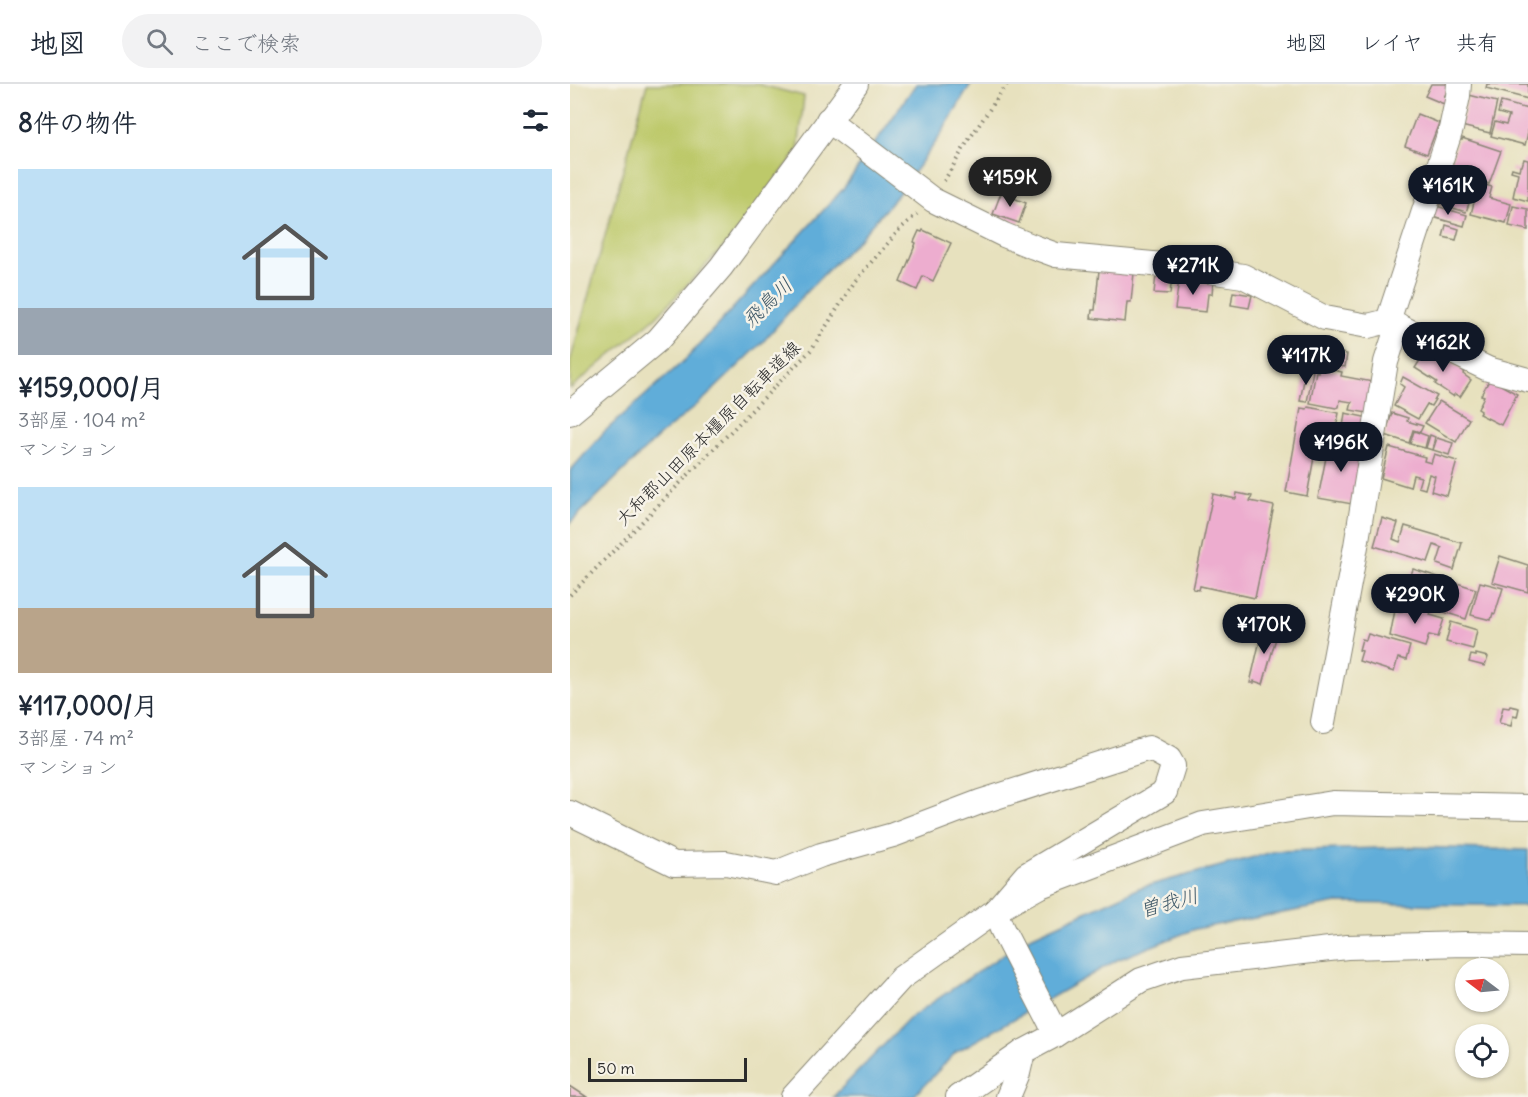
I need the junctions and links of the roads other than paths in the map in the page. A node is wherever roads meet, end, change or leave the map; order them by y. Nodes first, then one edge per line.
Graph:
1 (856, 84) edge
2 (1458, 84) edge
3 (832, 123) junction
4 (1393, 323) junction
5 (1528, 380) edge
6 (570, 413) edge
7 (1323, 722) dead end
8 (1528, 807) edge
9 (570, 813) edge
10 (998, 920) junction
11 (1528, 945) edge
12 (1052, 1029) junction
13 (1023, 1052) junction
14 (793, 1097) edge
15 (958, 1097) edge
16 (1008, 1097) edge

1 - 3 street
2 - 4 street
3 - 4 street
3 - 6 street
4 - 5 street
4 - 7 street
8 - 10 street
9 - 10 street
10 - 12 street
10 - 14 street
11 - 12 street
12 - 13 street
13 - 15 street
13 - 16 street

